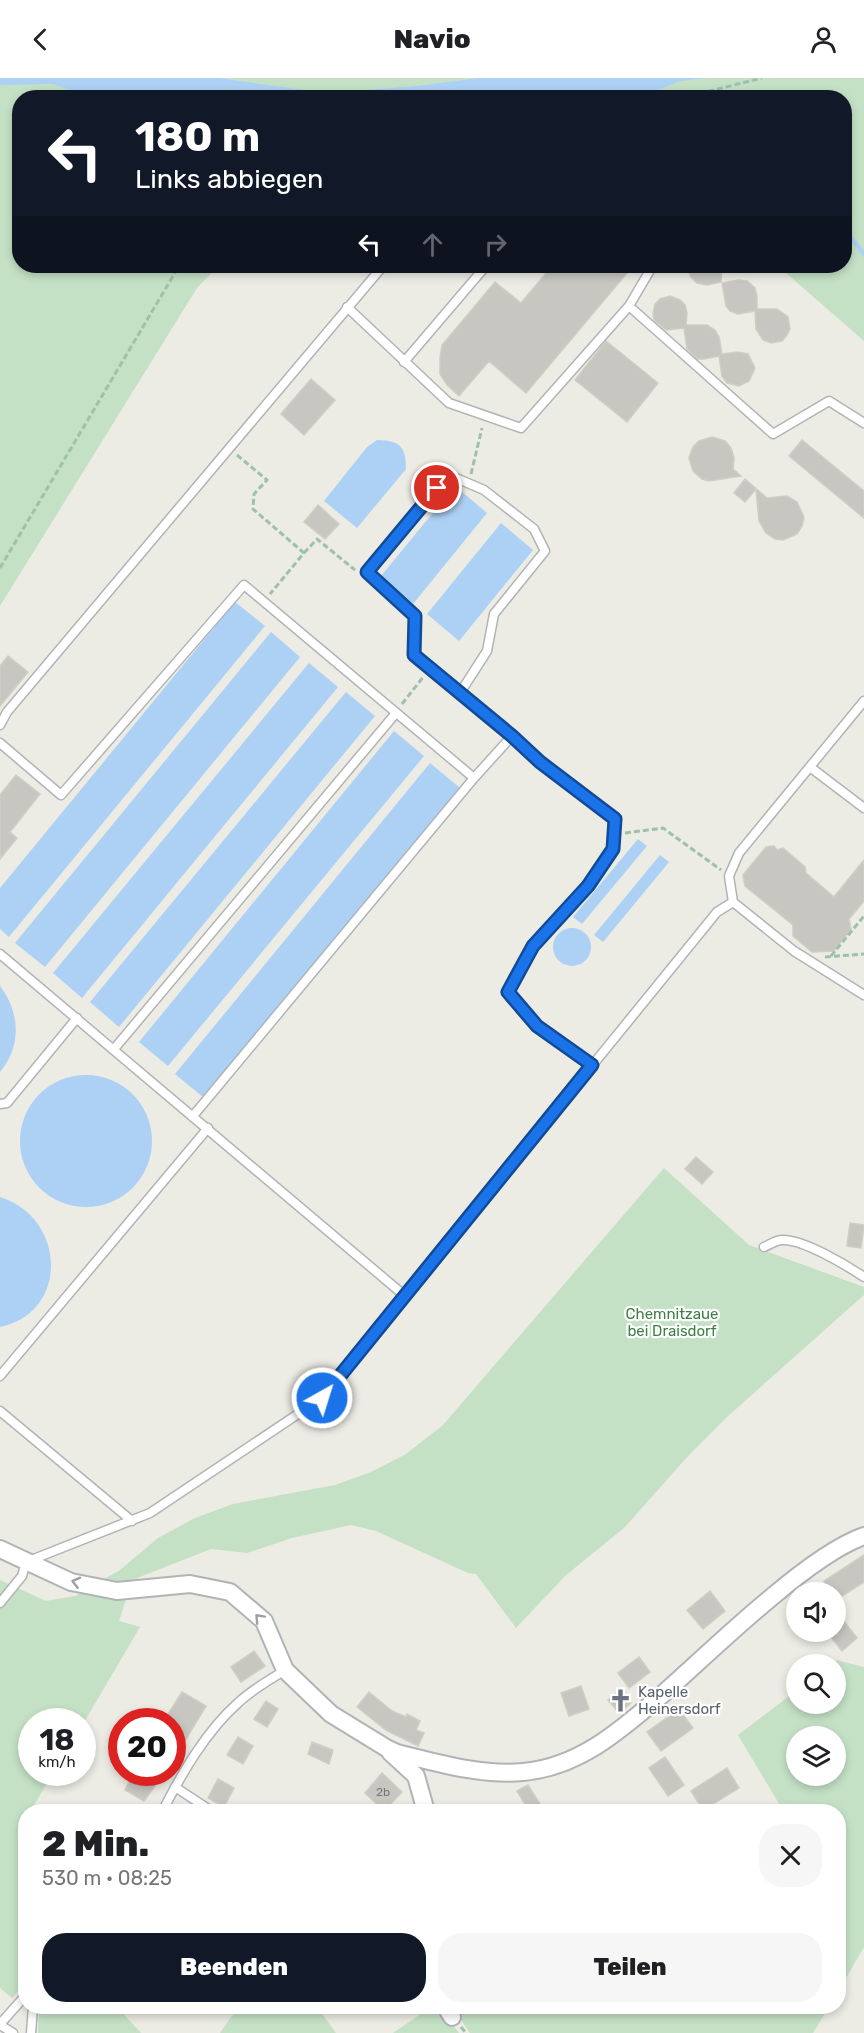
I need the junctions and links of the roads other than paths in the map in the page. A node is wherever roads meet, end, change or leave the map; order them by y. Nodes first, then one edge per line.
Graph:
1 (377, 273) edge
2 (479, 273) edge
3 (648, 273) edge
4 (629, 306) junction
5 (347, 308) junction
6 (404, 363) junction
7 (864, 423) edge
8 (460, 693) junction
9 (864, 701) edge
10 (396, 713) junction
11 (0, 725) edge
12 (512, 736) junction
13 (0, 743) edge
14 (810, 767) junction
15 (474, 778) junction
16 (864, 808) edge
17 (733, 902) junction
18 (0, 954) edge
19 (864, 995) edge
20 (77, 1018) junction
21 (114, 1049) junction
22 (592, 1065) junction
23 (0, 1104) edge
24 (193, 1116) junction
25 (208, 1128) junction
26 (764, 1247) dead end
27 (864, 1277) edge
28 (405, 1296) junction
29 (0, 1376) edge
30 (0, 1411) edge
31 (132, 1521) junction
32 (864, 1536) edge
33 (0, 1549) edge
34 (26, 1562) junction
35 (0, 1603) edge
36 (285, 1670) junction
37 (393, 1752) junction
38 (175, 1787) junction
39 (166, 1804) edge
40 (201, 1804) edge
41 (424, 1804) edge
42 (18, 2004) edge
43 (33, 2014) edge
44 (0, 2024) edge
45 (13, 2033) edge
46 (32, 2033) edge

1 - 5 lane
2 - 6 lane
3 - 4 lane
4 - 6 lane
4 - 7 lane
5 - 6 lane
5 - 11 lane
8 - 8 lane
8 - 12 lane
9 - 14 lane
10 - 13 lane
10 - 15 lane
10 - 21 lane
12 - 15 lane
12 - 22 lane
14 - 16 lane
14 - 17 lane
15 - 24 lane
17 - 19 lane
17 - 22 lane
18 - 20 lane
20 - 21 lane
20 - 23 lane
21 - 24 lane
22 - 28 lane
24 - 25 lane
25 - 28 lane
25 - 29 lane
26 - 27 lane
28 - 31 lane
30 - 31 lane
31 - 34 lane
32 - 37 street
33 - 34 street
34 - 35 lane
36 -> 34 street
36 - 37 street
36 - 38 lane
37 - 41 street
38 - 39 lane
38 - 40 lane
42 - 44 lane
43 - 46 lane
44 - 45 lane

